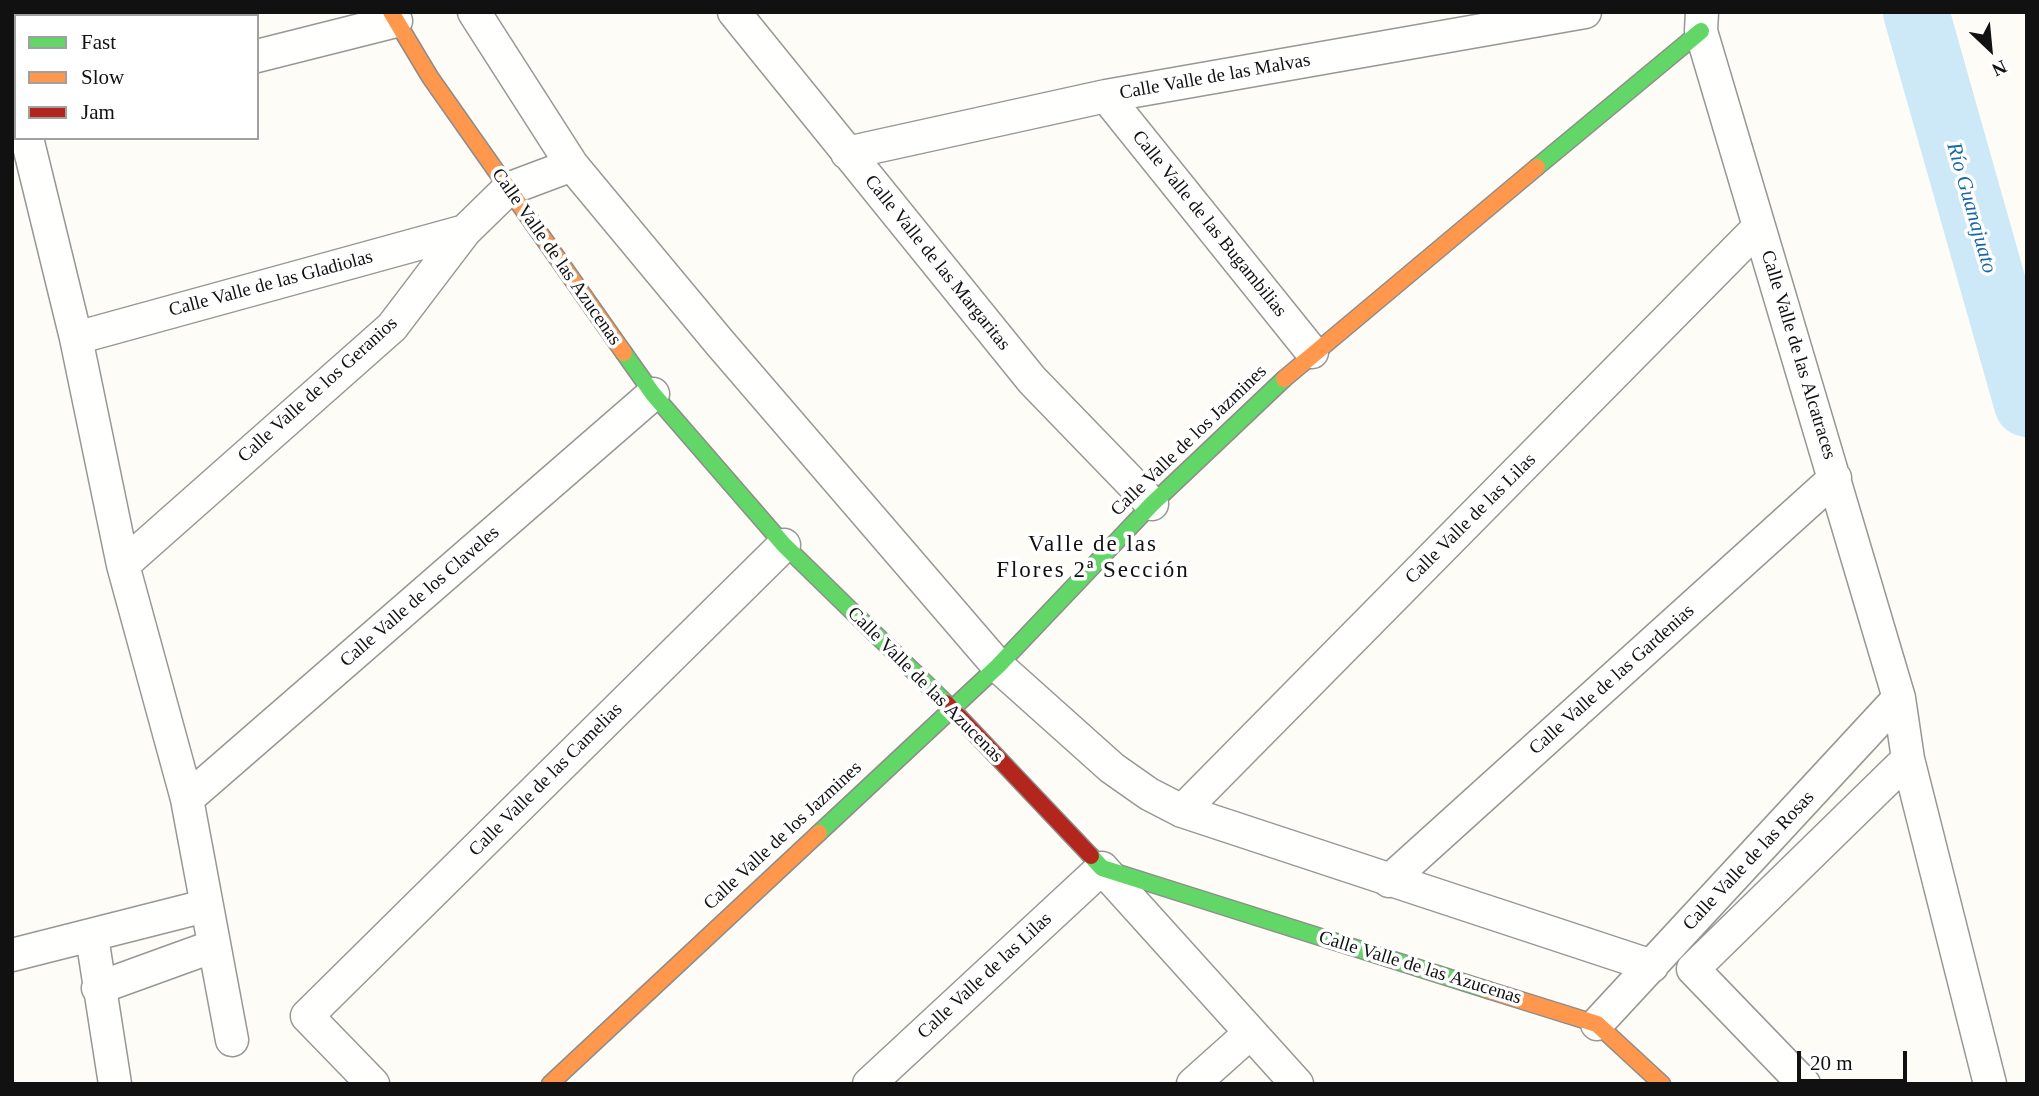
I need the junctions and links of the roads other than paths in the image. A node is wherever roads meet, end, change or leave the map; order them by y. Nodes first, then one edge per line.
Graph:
1 (474, 12) edge
2 (734, 12) edge
3 (1585, 12) edge
4 (393, 17) edge
5 (1701, 21) edge
6 (259, 55) edge
7 (1106, 96) junction
8 (27, 140) edge
9 (847, 153) junction
10 (572, 164) junction
11 (509, 189) junction
12 (1759, 227) junction
13 (465, 231) junction
14 (76, 338) junction
15 (1312, 352) junction
16 (653, 394) junction
17 (1835, 478) junction
18 (1152, 504) junction
19 (784, 545) junction
20 (123, 565) junction
21 (998, 666) junction
22 (1899, 698) junction
23 (951, 707) junction
24 (1908, 758) junction
25 (187, 799) junction
26 (1182, 811) junction
27 (1102, 868) junction
28 (1389, 881) junction
29 (205, 906) junction
30 (92, 937) junction
31 (214, 946) junction
32 (12, 955) edge
33 (1651, 967) junction
34 (99, 988) junction
35 (1597, 1024) junction
36 (1249, 1034) junction
37 (232, 1040) dead end
38 (115, 1084) edge
39 (373, 1084) edge
40 (550, 1084) edge
41 (869, 1084) edge
42 (1194, 1084) edge
43 (1297, 1084) edge
44 (1662, 1084) edge
45 (1804, 1084) edge
46 (1990, 1084) edge

1 - 10 street
2 - 9 street, Calle Valle de las Margaritas
3 - 7 street, Calle Valle de las Malvas
4 - 6 street
4 - 11 street, Calle Valle de las Azucenas
5 - 12 street, Calle Valle de las Alcatraces
5 - 15 street, Calle Valle de los Jazmines
7 - 9 street, Calle Valle de las Malvas
7 - 15 street, Calle Valle de las Bugambilias
8 - 14 street
9 - 18 street, Calle Valle de las Margaritas
10 - 11 street, Calle Valle de los Geranios
10 - 21 street
11 - 13 street, Calle Valle de los Geranios
11 - 16 street, Calle Valle de las Azucenas
12 - 17 street, Calle Valle de las Alcatraces
12 - 26 street, Calle Valle de las Lilas
13 - 14 street, Calle Valle de las Gladiolas
13 - 20 street, Calle Valle de los Geranios
14 - 20 street
15 - 18 street, Calle Valle de los Jazmines
16 - 19 street, Calle Valle de las Azucenas
16 - 25 street, Calle Valle de los Claveles
17 - 22 street, Calle Valle de las Alcatraces
17 - 28 street, Calle Valle de las Gardenias
18 - 21 street, Calle Valle de los Jazmines
19 - 23 street, Calle Valle de las Azucenas
19 - 39 street, Calle Valle de las Camelias
20 - 25 street
21 - 23 street, Calle Valle de los Jazmines
21 - 26 street
22 - 24 street, Calle Valle de las Alcatraces
22 - 33 street, Calle Valle de las Rosas
23 - 27 street, Calle Valle de las Azucenas
23 - 40 street, Calle Valle de los Jazmines
24 - 45 street
24 - 46 street, Calle Valle de las Alcatraces
25 - 29 street
26 - 28 street
27 - 35 street, Calle Valle de las Azucenas
27 - 36 street
27 - 41 street, Calle Valle de las Lilas
28 - 33 street
29 - 30 street
29 - 31 street
30 - 32 street
30 - 34 street
31 - 34 street
31 - 37 street
33 - 35 street, Calle Valle de las Rosas
34 - 38 street
35 - 44 street, Calle Valle de las Azucenas
36 - 42 street
36 - 43 street

